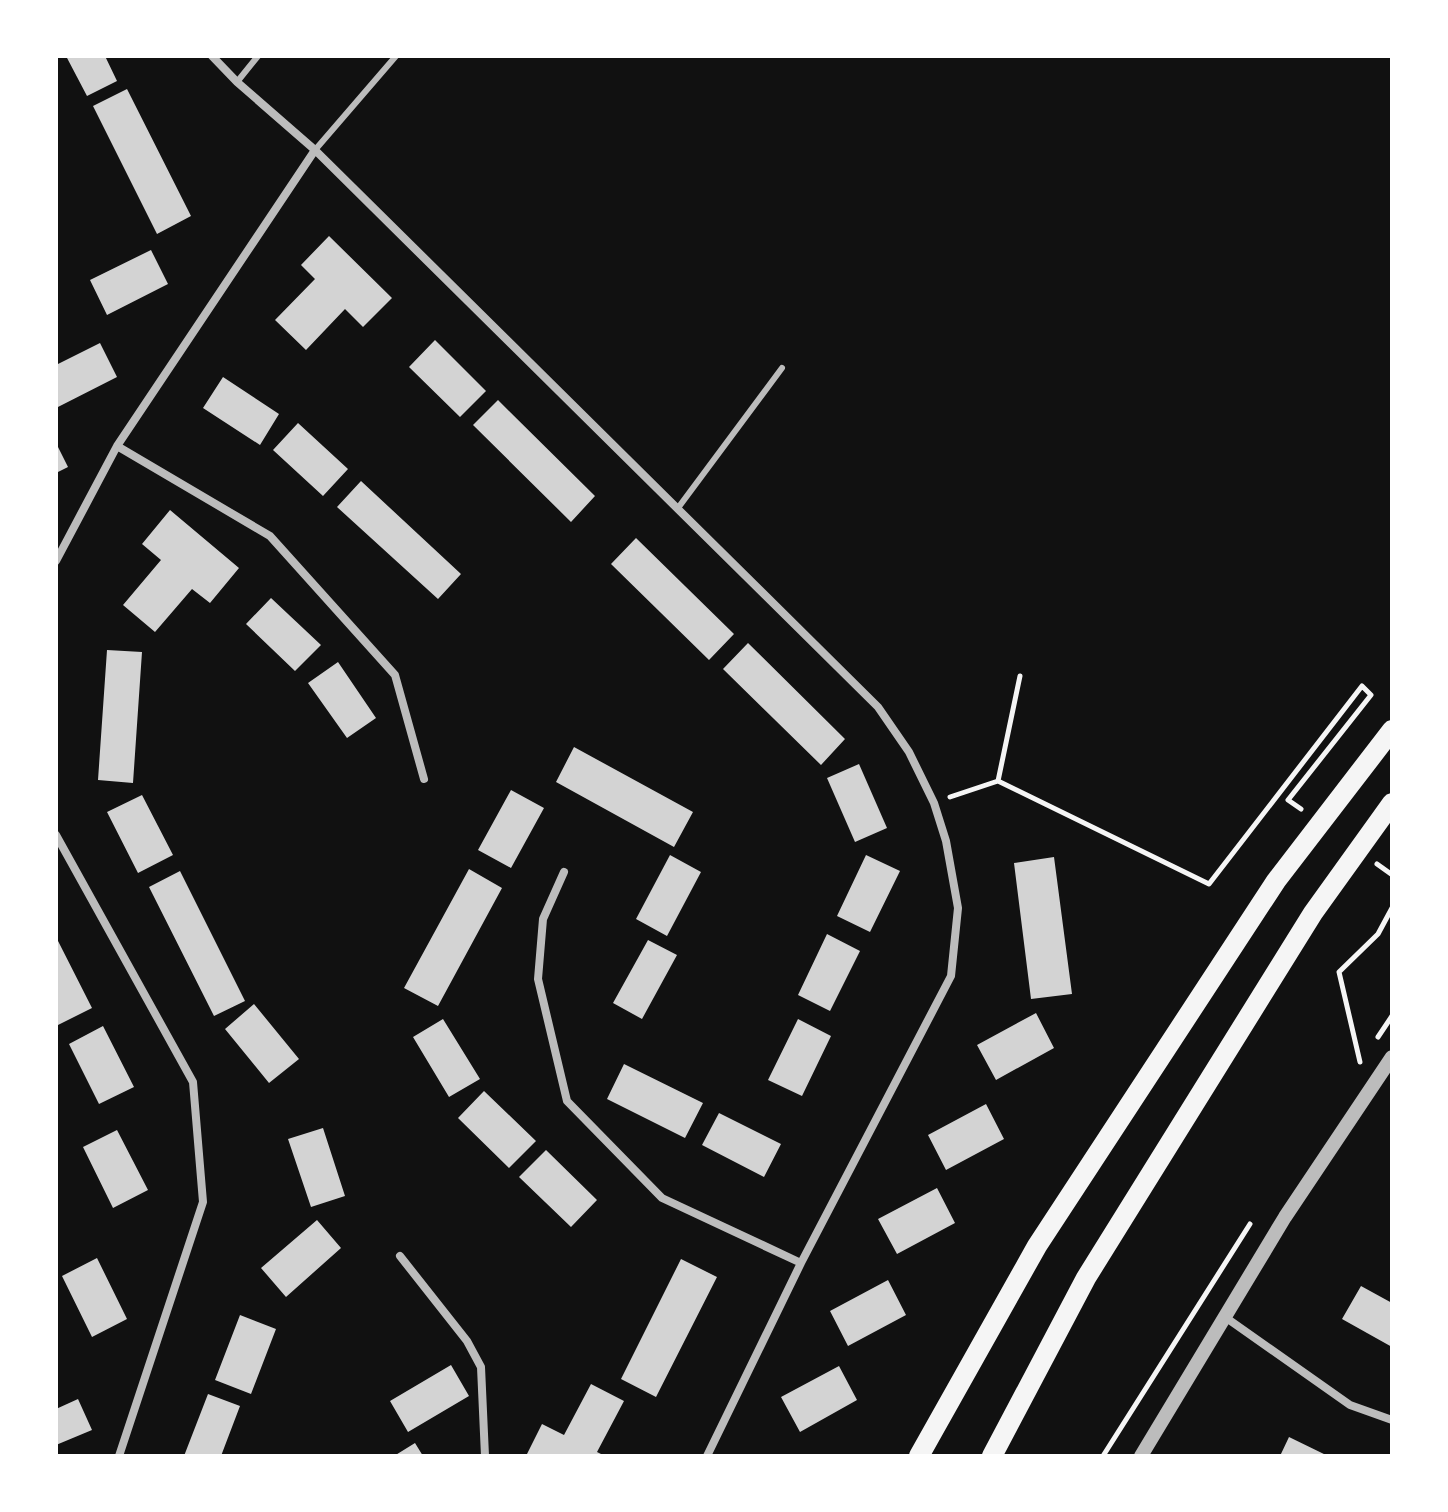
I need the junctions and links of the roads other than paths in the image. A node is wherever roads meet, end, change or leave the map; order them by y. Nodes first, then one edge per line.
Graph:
1 (212, 56) edge
2 (258, 56) edge
3 (396, 56) edge
4 (237, 82) junction
5 (315, 150) junction
6 (782, 368) dead end
7 (117, 446) junction
8 (678, 508) junction
9 (56, 561) edge
10 (1392, 730) edge
11 (424, 779) dead end
12 (1392, 803) edge
13 (56, 835) edge
14 (564, 872) dead end
15 (1392, 1057) edge
16 (400, 1256) dead end
17 (801, 1263) junction
18 (1225, 1317) junction
19 (1392, 1420) edge
20 (119, 1456) edge
21 (485, 1456) edge
22 (707, 1456) edge
23 (919, 1456) edge
24 (992, 1456) edge
25 (1141, 1456) edge

1 - 4 street
2 - 4 lane
3 - 5 lane
4 - 5 street
5 - 7 street
5 - 8 street
6 - 8 lane
7 - 9 street
7 - 11 street
8 - 17 street
10 - 23 main road
12 - 24 main road
13 - 20 street
14 - 17 street
15 - 18 street
16 - 21 street
17 - 22 street
18 - 19 street
18 - 25 street

